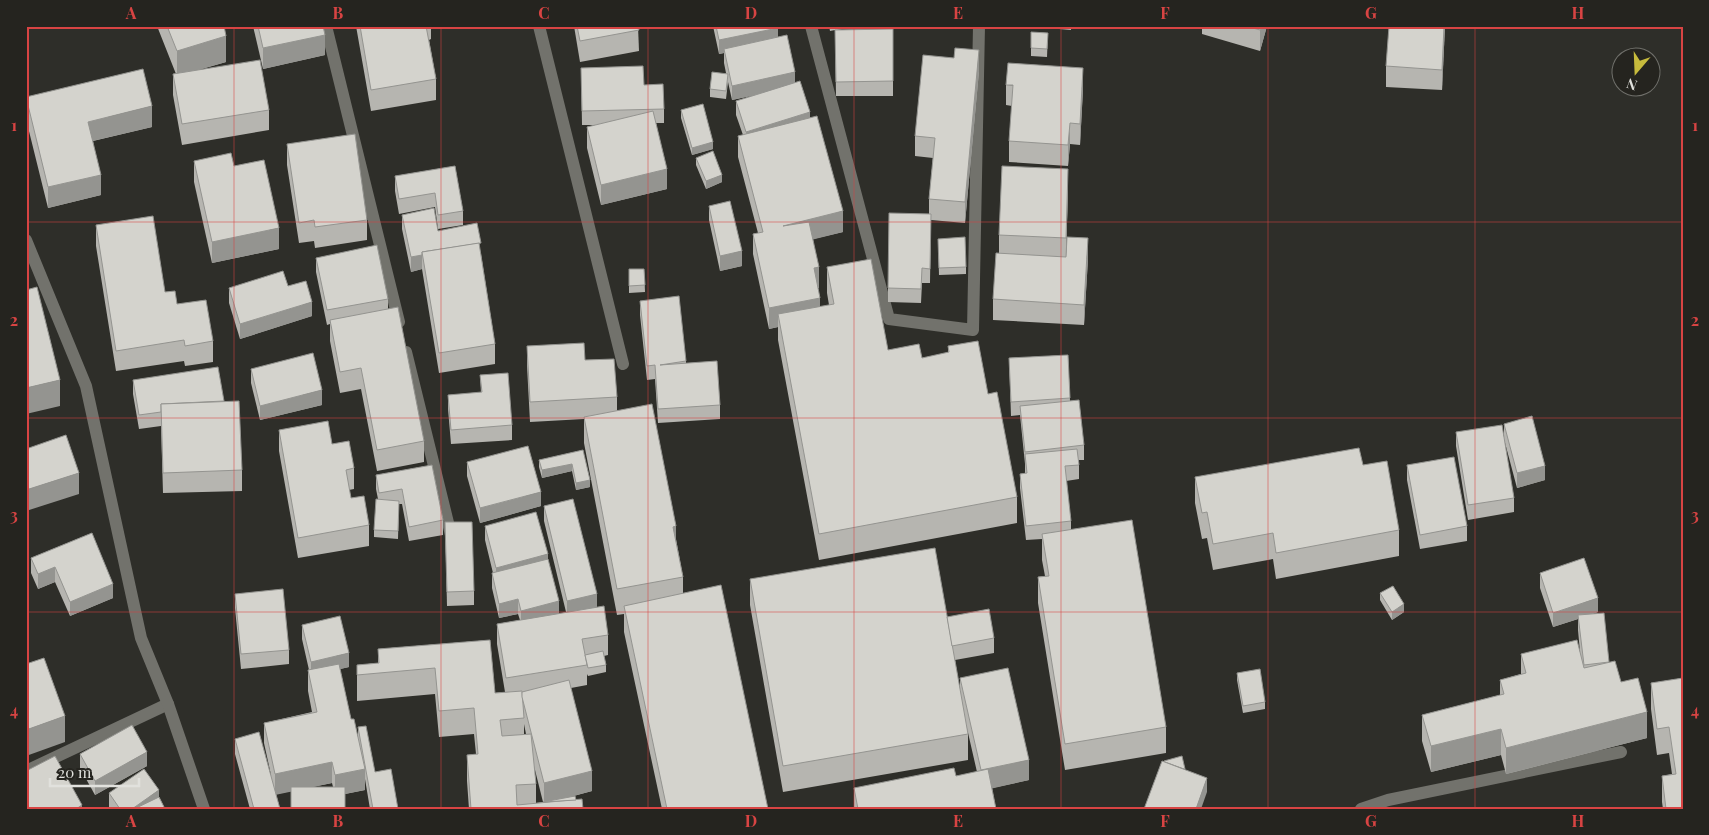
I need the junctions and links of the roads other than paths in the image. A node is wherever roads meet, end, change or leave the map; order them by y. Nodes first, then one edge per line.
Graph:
1 (326, 26) edge
2 (540, 26) edge
3 (811, 26) edge
4 (979, 26) edge
5 (26, 240) edge
6 (623, 364) dead end
7 (454, 550) edge
8 (168, 704) junction
9 (1621, 752) dead end
10 (26, 770) edge
11 (204, 809) edge
12 (1361, 809) edge

1 - 7 street
2 - 6 street
3 - 4 street
5 - 8 street
8 - 10 street
8 - 11 street
9 - 12 street

